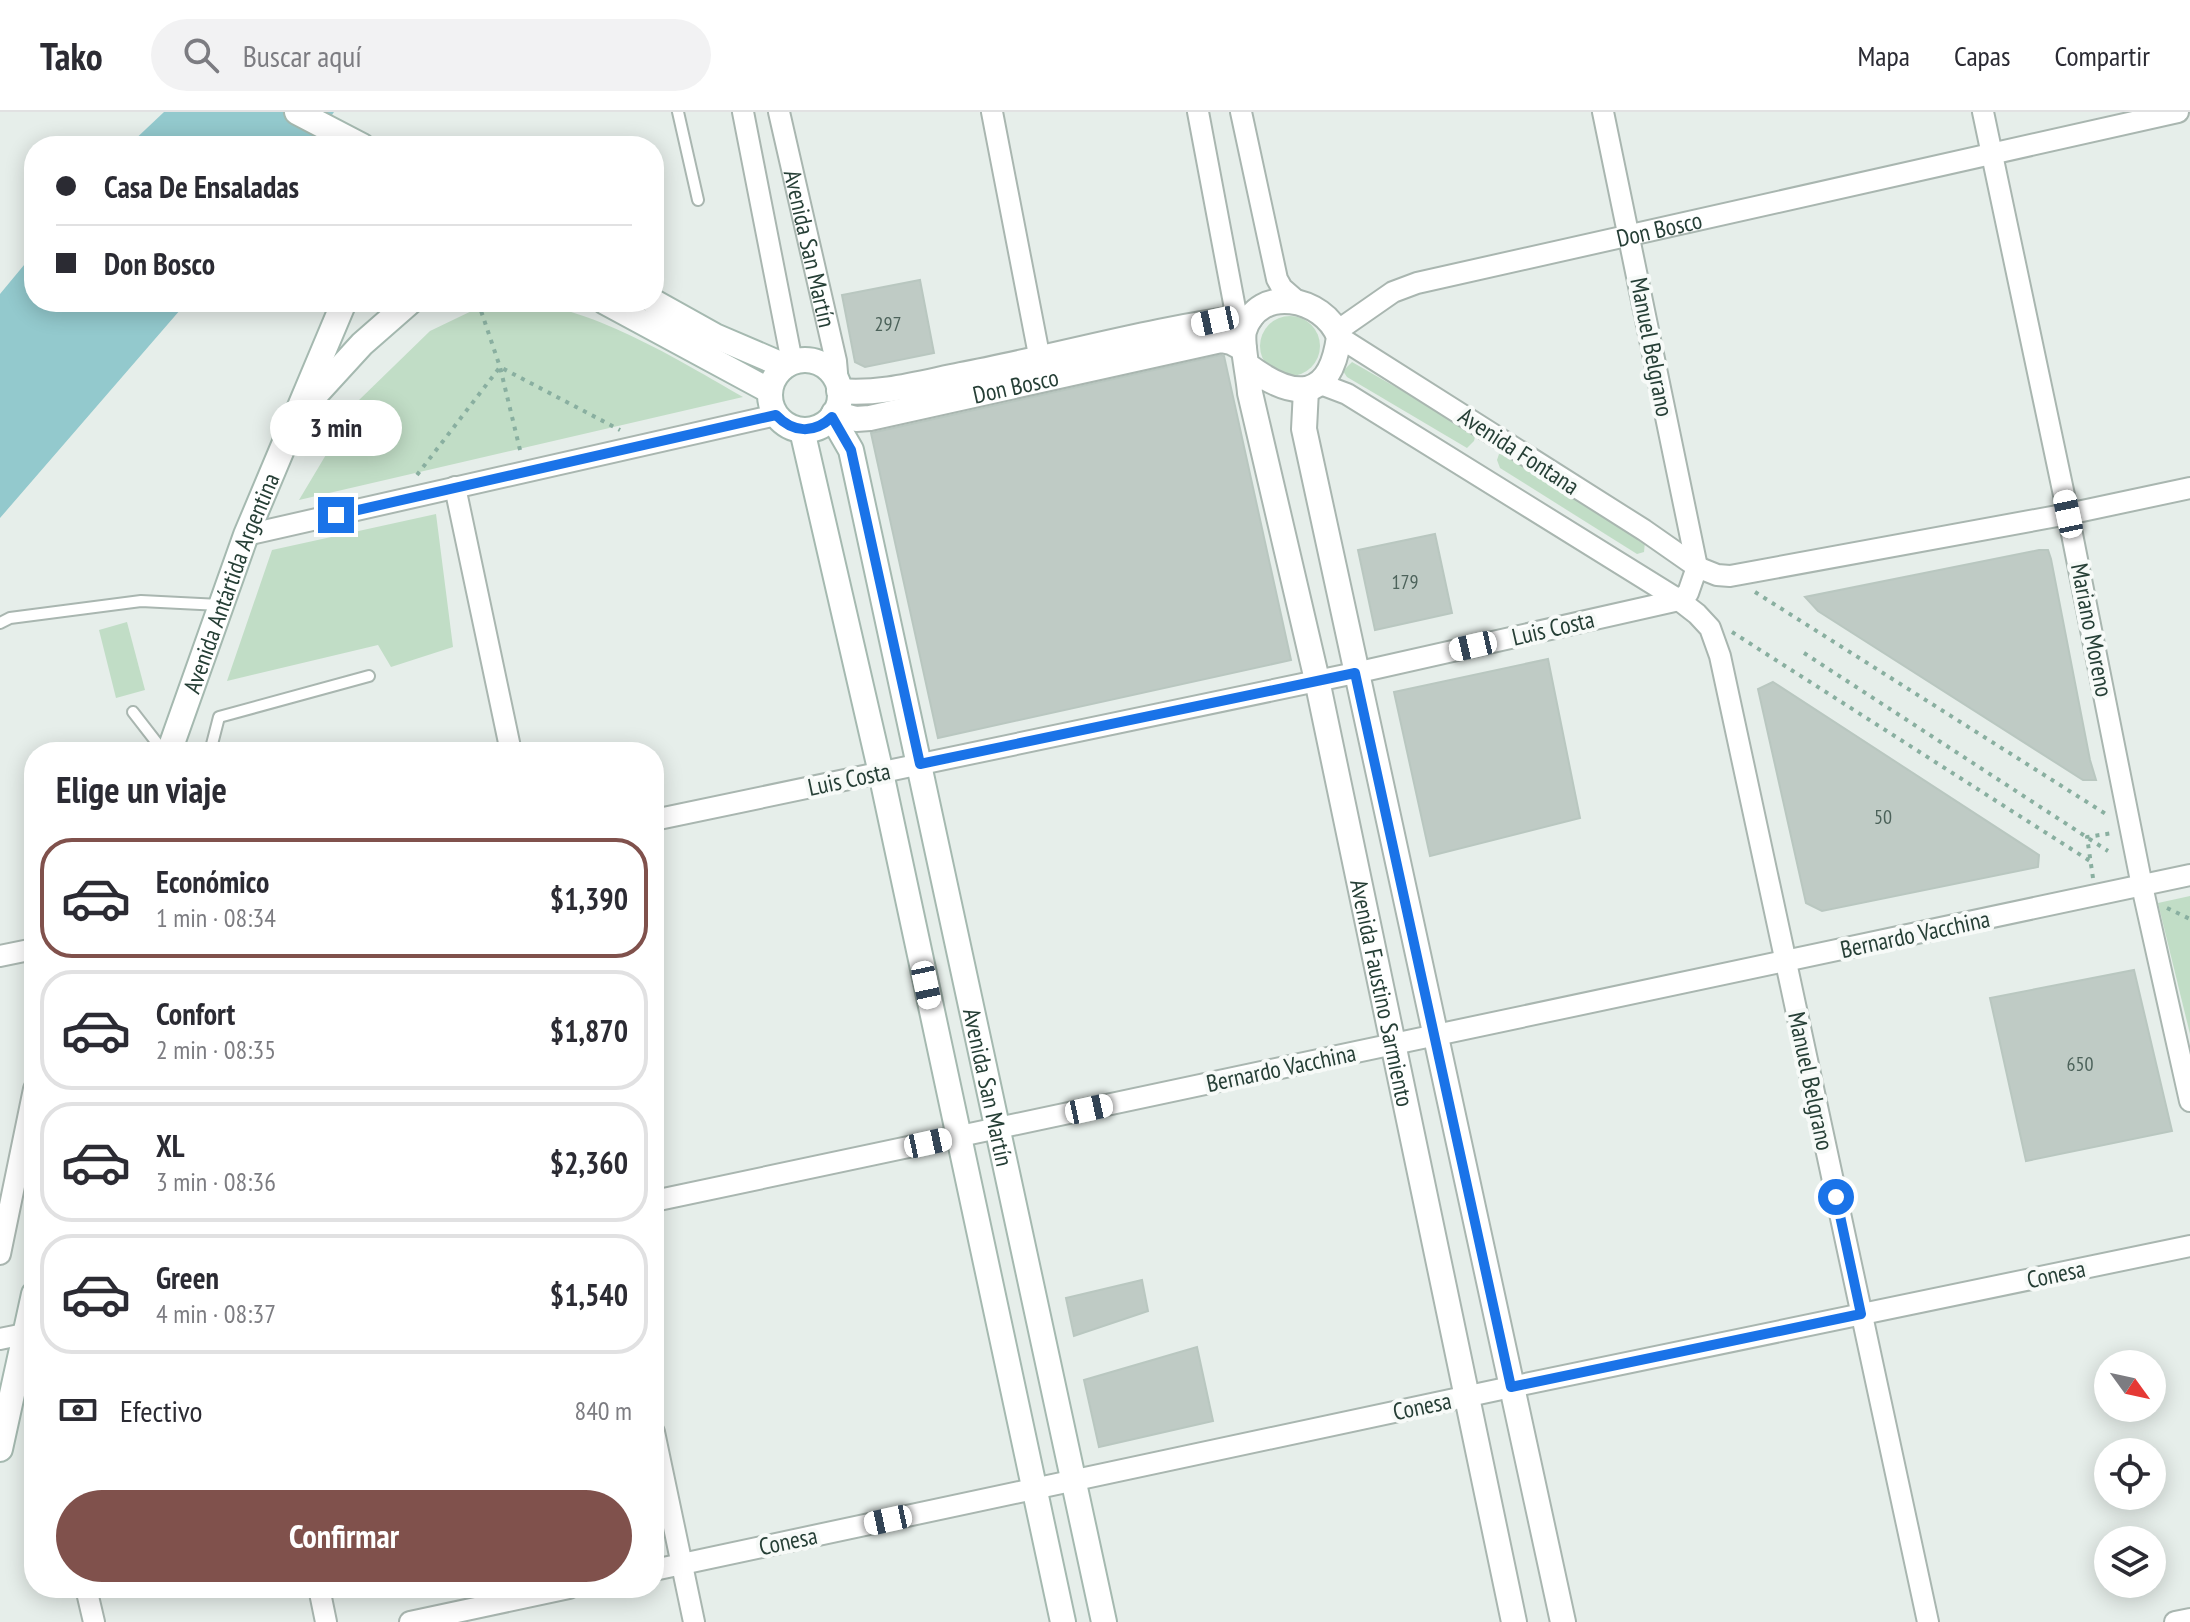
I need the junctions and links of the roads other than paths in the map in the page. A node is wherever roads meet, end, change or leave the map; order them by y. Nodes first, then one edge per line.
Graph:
1 (297, 112) edge
2 (678, 112) edge
3 (743, 112) edge
4 (779, 112) edge
5 (992, 112) edge
6 (1198, 112) edge
7 (1241, 112) edge
8 (1603, 112) edge
9 (1983, 112) edge
10 (2178, 112) edge
11 (342, 136) edge
12 (1991, 152) junction
13 (698, 200) dead end
14 (1629, 234) junction
15 (1297, 301) junction
16 (664, 308) edge
17 (340, 312) edge
18 (399, 312) edge
19 (622, 312) edge
20 (1338, 334) junction
21 (1245, 337) junction
22 (1040, 360) junction
23 (789, 364) junction
24 (1312, 387) junction
25 (836, 401) junction
26 (773, 403) junction
27 (296, 417) junction
28 (802, 430) junction
29 (455, 487) junction
30 (2190, 488) edge
31 (2068, 514) junction
32 (246, 535) junction
33 (1695, 575) junction
34 (1679, 600) junction
35 (220, 605) junction
36 (0, 623) edge
37 (1355, 673) junction
38 (369, 676) dead end
39 (1317, 680) junction
40 (133, 712) dead end
41 (158, 742) edge
42 (170, 742) edge
43 (213, 742) edge
44 (509, 742) edge
45 (920, 764) junction
46 (881, 773) junction
47 (664, 818) edge
48 (2190, 875) edge
49 (2142, 886) junction
50 (24, 951) edge
51 (0, 956) edge
52 (1785, 962) junction
53 (1434, 1036) junction
54 (1393, 1044) junction
55 (2190, 1101) edge
56 (998, 1128) junction
57 (959, 1136) junction
58 (24, 1138) edge
59 (664, 1199) edge
60 (2190, 1246) edge
61 (0, 1254) edge
62 (1861, 1314) junction
63 (24, 1334) edge
64 (0, 1339) edge
65 (24, 1353) edge
66 (1511, 1387) junction
67 (1467, 1396) junction
68 (0, 1449) edge
69 (664, 1479) edge
70 (1074, 1480) junction
71 (1035, 1489) junction
72 (682, 1564) junction
73 (664, 1568) edge
74 (88, 1598) edge
75 (321, 1598) edge
76 (522, 1598) edge
77 (2190, 1619) edge
78 (94, 1622) edge
79 (326, 1622) edge
80 (410, 1622) edge
81 (694, 1622) edge
82 (1063, 1622) edge
83 (1104, 1622) edge
84 (1514, 1622) edge
85 (1563, 1622) edge
86 (1928, 1622) edge
87 (2175, 1622) edge

1 - 11 main road
2 - 13 lane
3 - 23 street, Avenida San Martín
4 - 25 street, Avenida San Martín
5 - 22 street
6 - 21 street, Avenida Faustino Sarmiento
7 - 15 street
8 - 14 street, Manuel Belgrano
9 - 12 street, Mariano Moreno
10 - 12 street, Don Bosco
12 - 14 street, Don Bosco
12 - 31 street, Mariano Moreno
14 - 20 street, Don Bosco
14 - 33 street, Manuel Belgrano
15 - 20 main road
15 - 21 main road
16 - 23 main road
17 - 27 main road, Avenida Antártida Argentina
18 - 27 main road, Avenida Antártida Argentina
19 - 26 main road
20 - 24 main road, Avenida Faustino Sarmiento
20 - 33 street, Avenida Fontana
21 - 22 main road, Don Bosco
21 - 24 main road
21 - 25 main road, Don Bosco
21 - 39 main road, Avenida Faustino Sarmiento
22 - 25 main road, Don Bosco
23 - 25 main road, Avenida San Martín
23 - 26 main road
24 - 34 street, Avenida Fontana
24 - 37 main road, Avenida Faustino Sarmiento
25 - 28 main road
25 - 45 main road, Avenida San Martín
26 - 28 main road
26 - 29 street
27 - 32 main road, Avenida Antártida Argentina
28 - 46 main road, Avenida San Martín
29 - 32 street
29 - 44 street
30 - 31 street
31 - 33 street, Avenida Fontana
31 - 49 street, Mariano Moreno
32 - 35 main road, Avenida Antártida Argentina
33 - 34 street
34 - 37 street, Luis Costa
34 - 52 street, Manuel Belgrano
35 - 36 lane
35 - 42 main road, Avenida Antártida Argentina
37 - 39 street, Luis Costa
37 - 53 main road, Avenida Faustino Sarmiento
38 - 43 lane
39 - 45 street, Luis Costa
39 - 54 main road, Avenida Faustino Sarmiento
40 - 41 lane
45 - 46 street, Luis Costa
45 - 56 main road, Avenida San Martín
46 - 47 street, Luis Costa
46 - 57 main road, Avenida San Martín
48 - 49 street, Bernardo Vacchina
49 - 52 street, Bernardo Vacchina
49 - 55 street, Mariano Moreno
50 - 51 street
52 - 53 street, Bernardo Vacchina
52 - 62 street, Manuel Belgrano
53 - 54 street, Bernardo Vacchina
53 - 66 main road, Avenida Faustino Sarmiento
54 - 56 street, Bernardo Vacchina
54 - 67 main road, Avenida Faustino Sarmiento
56 - 57 street, Bernardo Vacchina
56 - 70 main road, Avenida San Martín
57 - 59 street, Bernardo Vacchina
57 - 71 main road, Avenida San Martín
58 - 61 street
60 - 62 street, Conesa
62 - 66 street, Conesa
62 - 86 street, Manuel Belgrano
63 - 64 street
65 - 68 main road
66 - 67 street, Conesa
66 - 85 main road, Avenida Faustino Sarmiento
67 - 70 street, Conesa
67 - 84 main road, Avenida Faustino Sarmiento
69 - 72 street
70 - 71 street, Conesa
70 - 83 main road, Avenida San Martín
71 - 72 street, Conesa
71 - 82 main road, Avenida San Martín
72 - 73 street, Conesa
72 - 81 street
74 - 78 street
75 - 79 street
76 - 80 street
77 - 87 street

